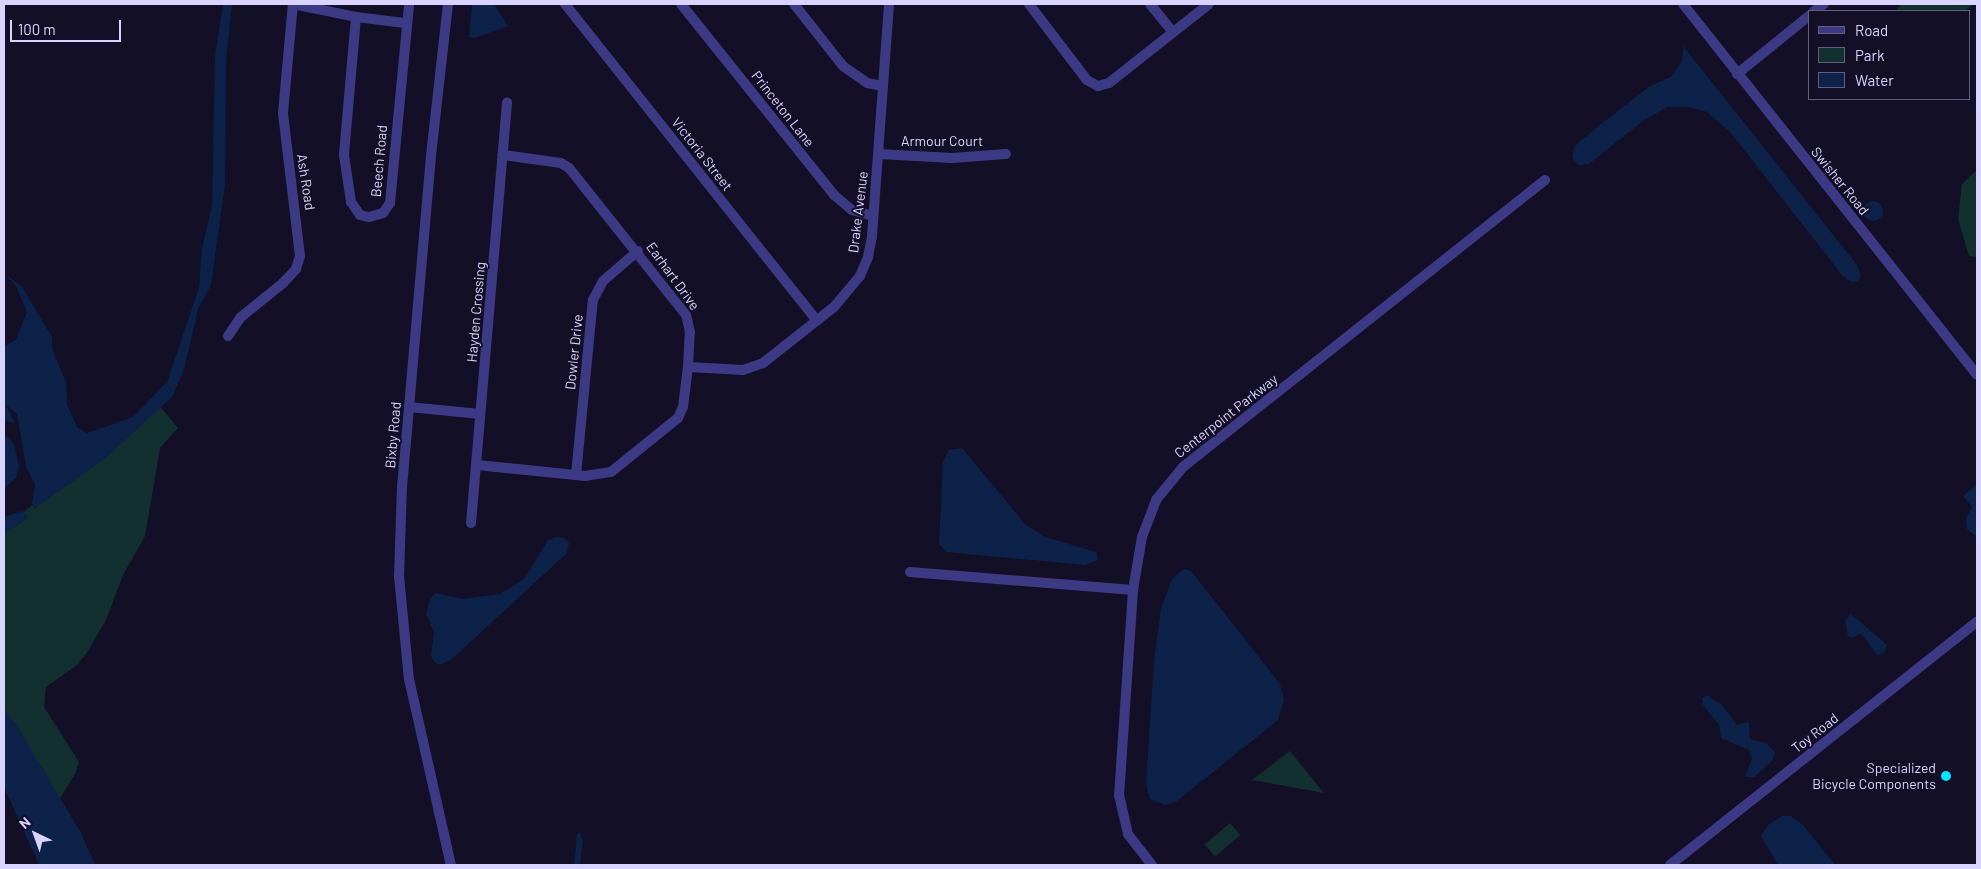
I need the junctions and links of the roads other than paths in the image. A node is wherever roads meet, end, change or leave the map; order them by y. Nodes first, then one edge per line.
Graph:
1 (293, 4) edge
2 (409, 4) edge
3 (448, 4) edge
4 (565, 4) edge
5 (681, 4) edge
6 (794, 4) edge
7 (889, 4) edge
8 (1030, 4) edge
9 (1150, 4) edge
10 (1209, 4) edge
11 (1683, 4) edge
12 (356, 17) junction
13 (1808, 17) edge
14 (406, 23) junction
15 (1173, 32) junction
16 (1737, 74) junction
17 (882, 86) junction
18 (507, 103) dead end
19 (878, 154) junction
20 (1006, 154) dead end
21 (504, 155) junction
22 (1545, 180) dead end
23 (873, 216) junction
24 (638, 251) junction
25 (817, 320) junction
26 (228, 336) dead end
27 (688, 367) junction
28 (1977, 375) edge
29 (409, 407) junction
30 (480, 414) junction
31 (477, 465) junction
32 (576, 475) junction
33 (471, 523) dead end
34 (910, 572) dead end
35 (1133, 590) junction
36 (1977, 622) edge
37 (451, 865) edge
38 (1152, 865) edge
39 (1670, 865) edge

1 - 12 street
1 - 26 street, Ash Road
2 - 14 street, Beech Road
3 - 29 street, Bixby Road
4 - 25 street, Victoria Street
5 - 23 street, Princeton Lane
6 - 17 street
7 - 17 street, Drake Avenue
8 - 15 street
9 - 15 street
10 - 15 street
11 - 16 street, Swisher Road
12 - 14 street
12 - 14 street, Beech Road
13 - 16 street
16 - 28 street, Swisher Road
17 - 19 street, Drake Avenue
18 - 21 street, Hayden Crossing
19 - 20 street, Armour Court
19 - 23 street, Drake Avenue
21 - 24 street, Earhart Drive
21 - 30 street, Hayden Crossing
22 - 35 street, Centerpoint Parkway
23 - 25 street, Drake Avenue
24 - 27 street, Earhart Drive
24 - 32 street, Dowler Drive
25 - 27 street, Drake Avenue
27 - 32 street, Earhart Drive
29 - 30 street
29 - 37 street, Bixby Road
30 - 31 street, Hayden Crossing
31 - 32 street, Earhart Drive
31 - 33 street, Hayden Crossing
34 - 35 street
35 - 38 street, Centerpoint Parkway
36 - 39 street, Toy Road

